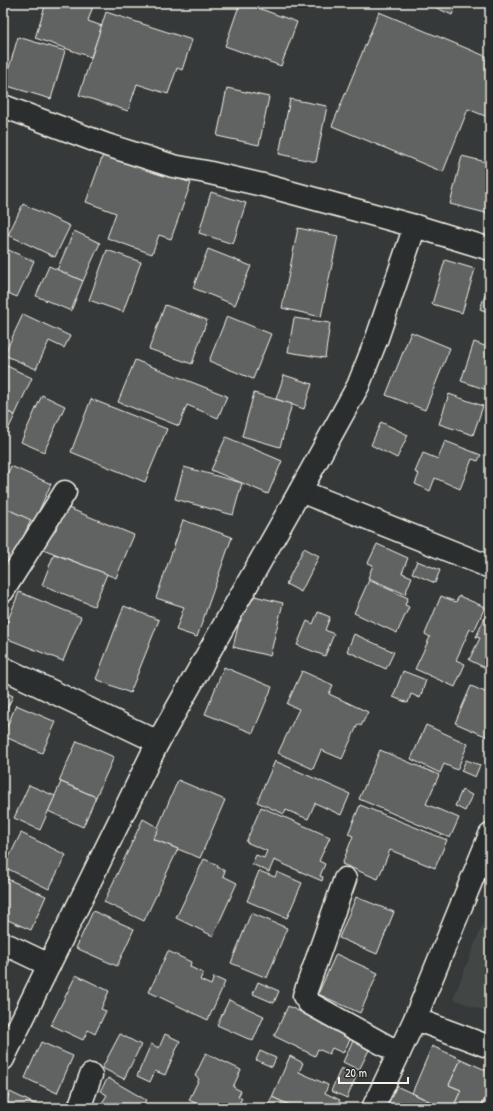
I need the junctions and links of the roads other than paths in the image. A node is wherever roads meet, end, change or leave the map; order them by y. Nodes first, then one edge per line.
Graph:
1 (3, 106) edge
2 (415, 226) junction
3 (490, 249) edge
4 (300, 491) junction
5 (66, 492) dead end
6 (490, 567) edge
7 (3, 591) edge
8 (3, 668) edge
9 (158, 742) junction
10 (490, 835) edge
11 (345, 880) dead end
12 (3, 943) edge
13 (49, 965) junction
14 (415, 1019) junction
15 (490, 1048) edge
16 (400, 1053) junction
17 (3, 1059) edge
18 (91, 1075) dead end
19 (79, 1108) edge
20 (373, 1108) edge

1 - 2 street
2 - 3 street
2 - 4 street
4 - 6 street
4 - 9 street
5 - 7 street
8 - 9 street
9 - 13 street
10 - 14 street
11 - 16 street
12 - 13 street
13 - 17 street
14 - 15 street
14 - 16 street
16 - 20 street
18 - 19 street

